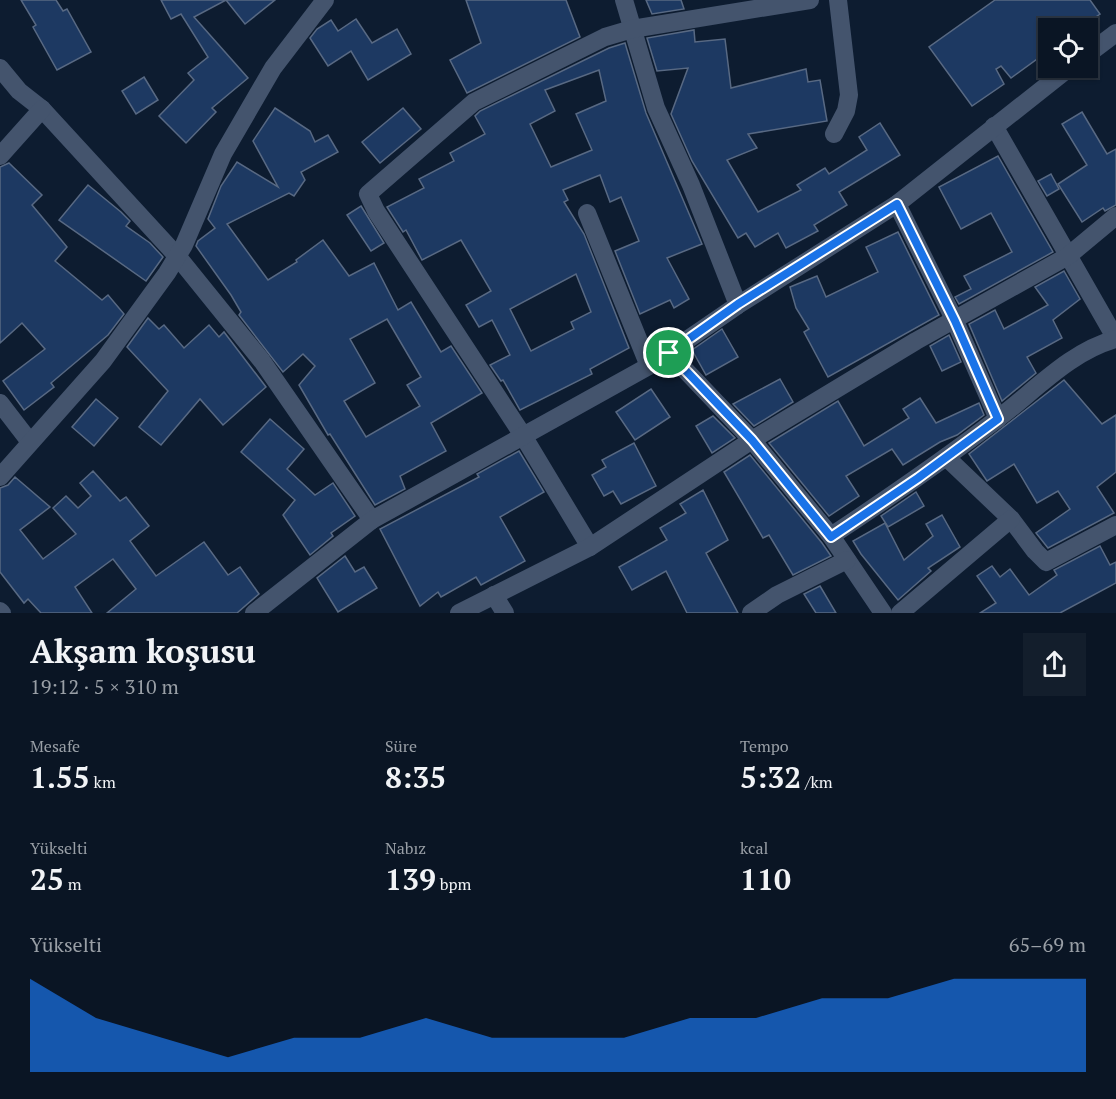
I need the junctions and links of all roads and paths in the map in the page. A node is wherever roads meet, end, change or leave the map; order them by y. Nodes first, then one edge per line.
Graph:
1 (325, 0) edge
2 (624, 0) edge
3 (810, 0) edge
4 (838, 0) edge
5 (632, 29) junction
6 (1116, 33) edge
7 (1098, 46) edge
8 (0, 68) edge
9 (1056, 78) edge
10 (42, 109) junction
11 (994, 126) junction
12 (834, 134) dead end
13 (0, 156) edge
14 (897, 204) junction
15 (586, 213) dead end
16 (1116, 216) edge
17 (1068, 256) junction
18 (178, 257) junction
19 (738, 304) junction
20 (955, 321) junction
21 (1116, 339) edge
22 (669, 353) junction
23 (649, 366) junction
24 (0, 403) edge
25 (998, 419) junction
26 (522, 434) junction
27 (752, 440) junction
28 (30, 442) junction
29 (946, 457) junction
30 (0, 477) edge
31 (1011, 519) junction
32 (372, 520) junction
33 (1116, 525) edge
34 (831, 537) junction
35 (590, 547) junction
36 (847, 560) junction
37 (494, 595) junction
38 (254, 613) edge
39 (459, 613) edge
40 (505, 613) edge
41 (751, 613) edge
42 (883, 613) edge
43 (900, 613) edge

1 - 18 street
2 - 5 street
3 - 5 street
4 - 12 street
5 - 19 street
5 - 26 street
6 - 7 street
8 - 10 street
9 - 11 street
10 - 13 street
10 - 18 street
11 - 14 street
11 - 17 street
14 - 19 street
14 - 20 street
15 - 23 street
16 - 17 street
17 - 20 street
17 - 21 street
18 - 28 street
18 - 32 street
19 - 22 street
20 - 25 street
20 - 27 street
21 - 25 street
22 - 23 street
22 - 27 street
23 - 26 street
24 - 28 street
25 - 29 street
26 - 32 street
26 - 35 street
27 - 34 street
27 - 35 street
28 - 30 street
29 - 31 street
29 - 34 street
31 - 33 street
31 - 43 street
32 - 38 street
34 - 36 street
35 - 37 street
36 - 41 street
36 - 42 street
37 - 39 street
37 - 40 street

